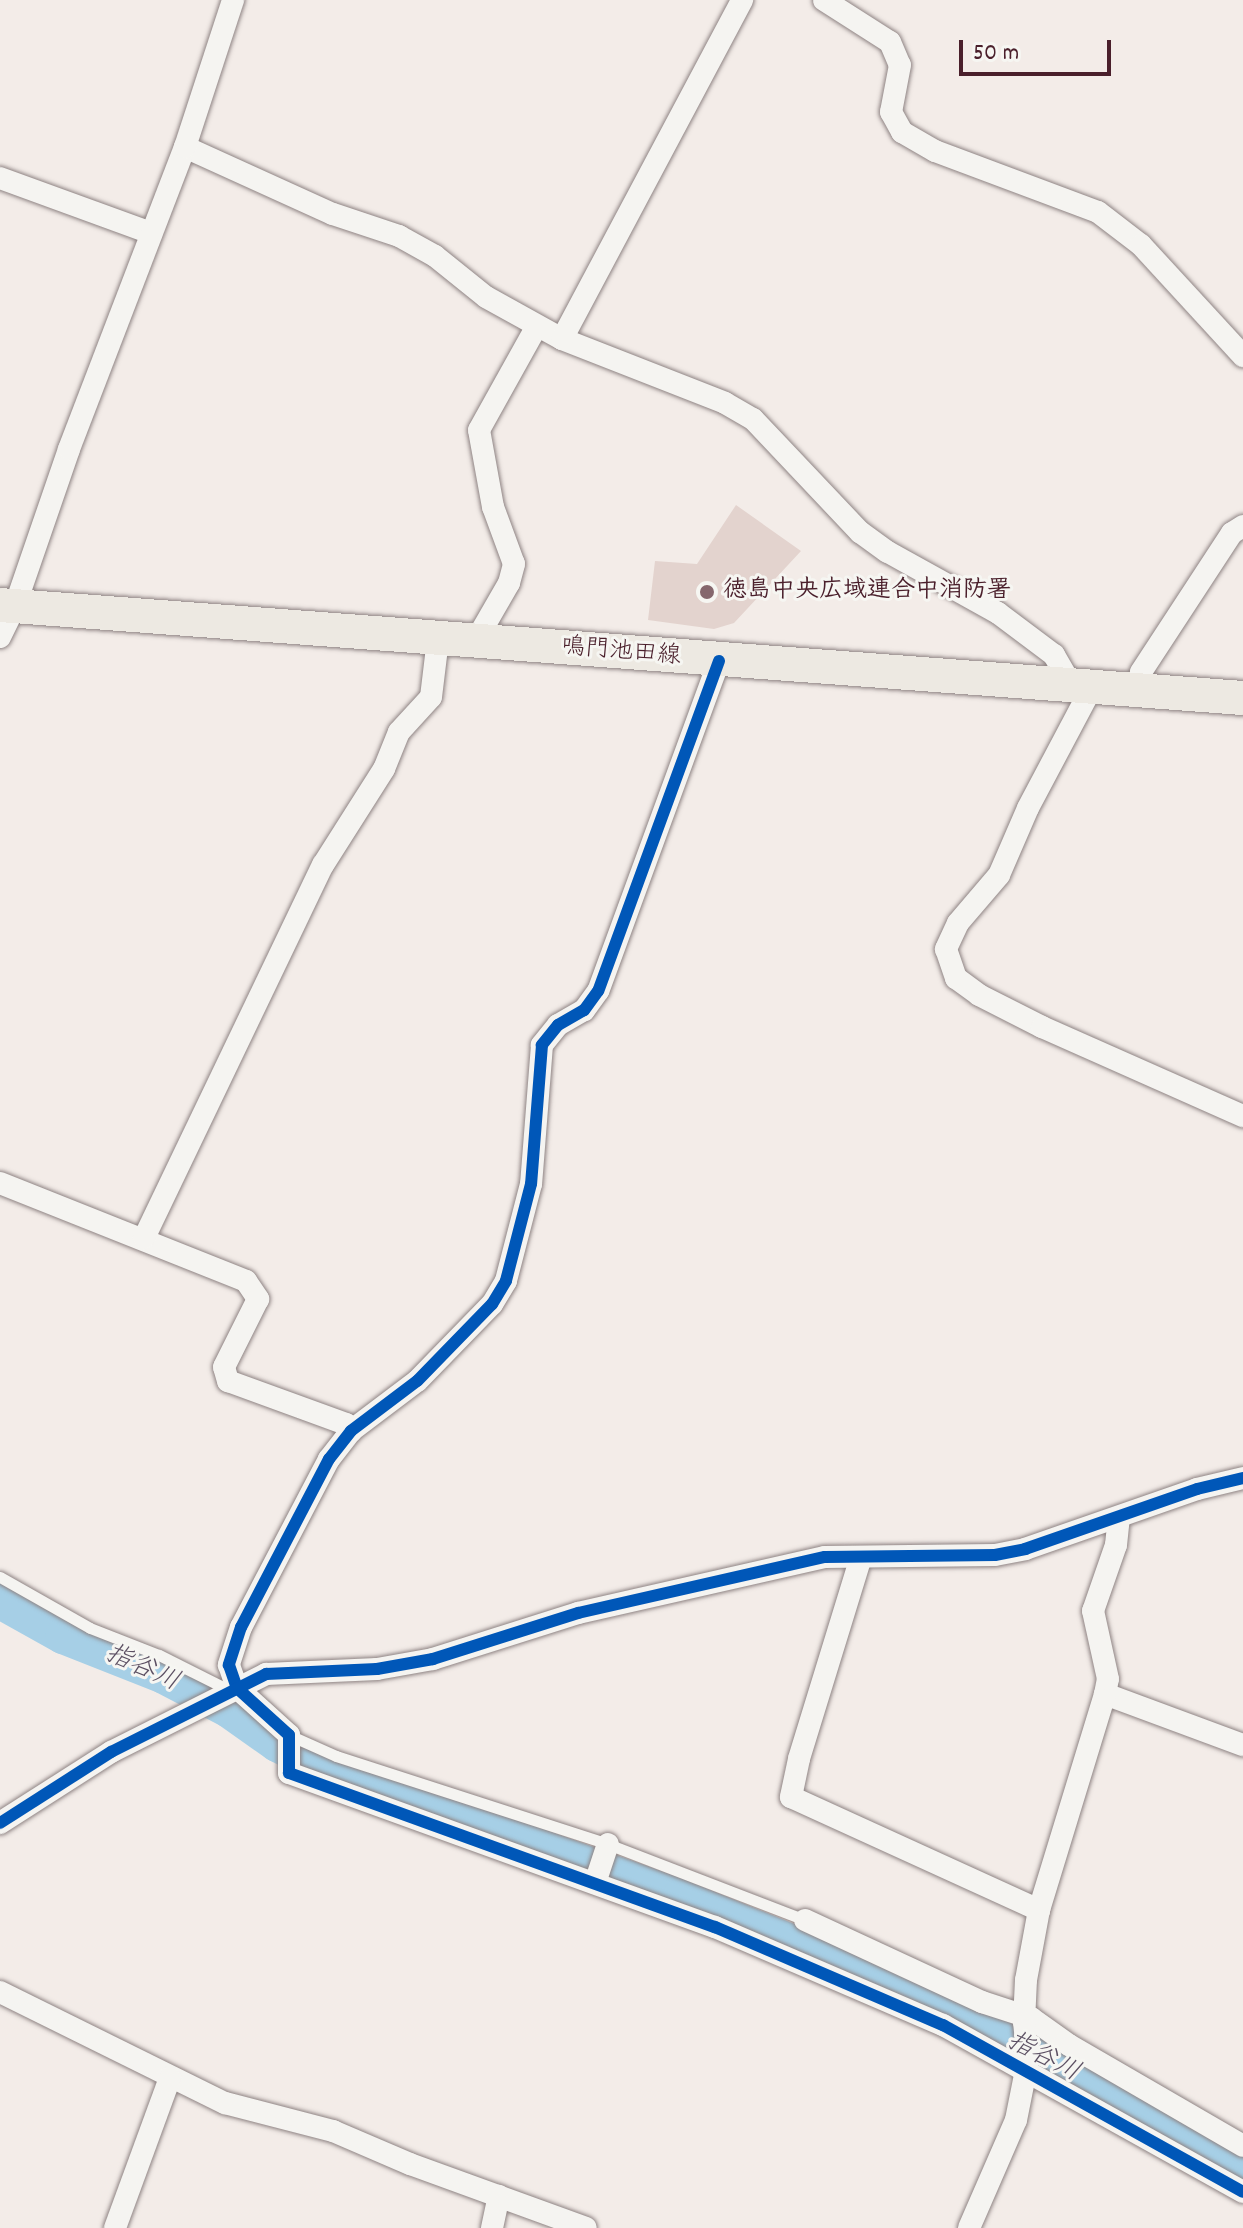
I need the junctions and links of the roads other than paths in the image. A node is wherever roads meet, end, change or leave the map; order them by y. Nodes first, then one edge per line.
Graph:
1 (233, 0) edge
2 (742, 0) edge
3 (824, 0) edge
4 (185, 147) junction
5 (0, 178) edge
6 (151, 233) junction
7 (537, 326) junction
8 (562, 339) junction
9 (1243, 356) edge
10 (1243, 526) edge
11 (7, 606) edge
12 (0, 637) edge
13 (438, 639) junction
14 (475, 642) junction
15 (719, 661) junction
16 (1081, 685) junction
17 (1137, 690) junction
18 (1243, 698) edge
19 (1243, 1116) edge
20 (0, 1183) edge
21 (144, 1238) junction
22 (351, 1431) junction
23 (1243, 1478) edge
24 (1119, 1518) junction
25 (861, 1557) junction
26 (0, 1577) edge
27 (229, 1691) junction
28 (1105, 1694) junction
29 (1243, 1745) edge
30 (288, 1746) junction
31 (0, 1823) edge
32 (608, 1847) junction
33 (596, 1880) junction
34 (1039, 1910) junction
35 (805, 1920) joint
36 (0, 1992) edge
37 (1024, 2018) junction
38 (1027, 2064) junction
39 (170, 2078) junction
40 (1243, 2146) edge
41 (1243, 2192) edge
42 (499, 2196) junction
43 (115, 2228) edge
44 (492, 2228) edge
45 (586, 2228) edge
46 (969, 2228) edge

1 - 4 street
2 - 8 street
3 - 9 street
4 - 6 street
4 - 7 street
5 - 6 street
6 - 11 street
7 - 8 street
7 - 14 street
8 - 16 street
10 - 17 street
11 - 12 street
11 - 13 main road, 鳴門池田線
13 - 14 main road, 鳴門池田線
13 - 21 street
14 - 15 main road, 鳴門池田線
15 - 16 main road, 鳴門池田線
15 - 22 street
16 - 17 main road, 鳴門池田線
16 - 19 street
17 - 18 main road, 鳴門池田線
20 - 21 street
21 - 22 street
22 - 27 street
23 - 24 street
24 - 25 street
24 - 28 street
25 - 27 street
25 - 34 street
26 - 27 lane
27 - 30 street
27 - 31 street
28 - 29 street
28 - 34 street
30 - 32 lane
30 - 33 street
32 - 33 street
32 - 35 lane
33 - 38 street
34 - 37 street
35 - 37 street
36 - 39 street
37 - 38 street
37 - 40 street
38 - 41 street
38 - 46 street
39 - 42 street
39 - 43 street
42 - 44 street
42 - 45 street

